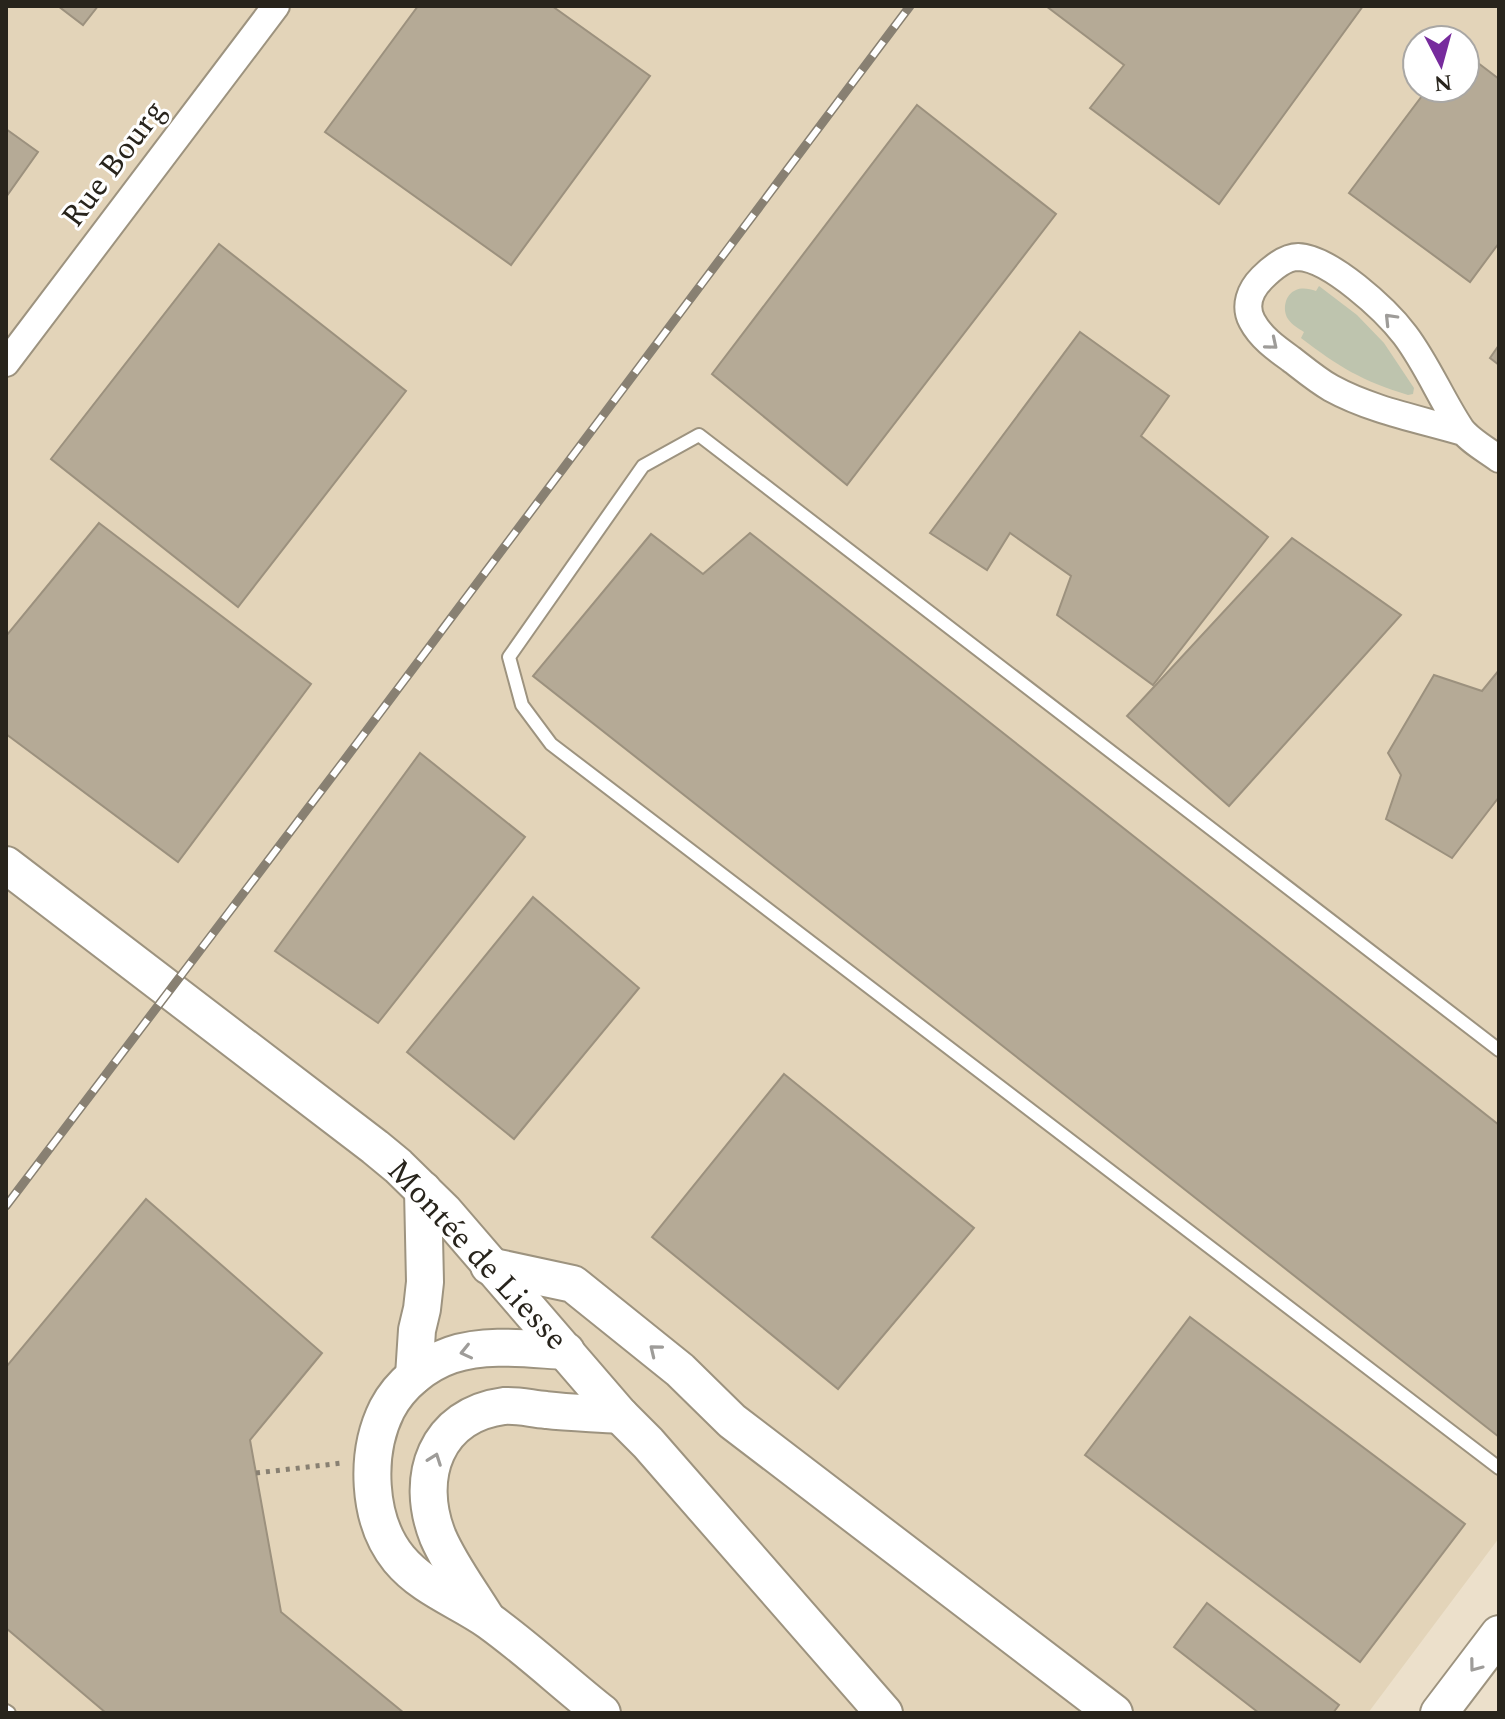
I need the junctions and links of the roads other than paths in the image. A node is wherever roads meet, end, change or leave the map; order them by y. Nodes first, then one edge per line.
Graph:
1 (276, 6) edge
2 (6, 363) edge
3 (1463, 432) junction
4 (1499, 459) edge
5 (6, 865) edge
6 (1499, 1050) edge
7 (423, 1190) junction
8 (489, 1266) junction
9 (566, 1351) junction
10 (414, 1376) junction
11 (620, 1415) junction
12 (1499, 1468) edge
13 (488, 1621) junction
14 (1499, 1634) edge
15 (592, 1710) edge
16 (884, 1713) edge
17 (1114, 1713) edge
18 (1439, 1713) edge

1 - 2 street, Rue Bourg
3 -> 3 street
3 - 4 street
5 - 7 street, Montée de Liesse
6 - 12 lane
7 - 8 street, Montée de Liesse
7 - 10 street
8 - 9 street, Montée de Liesse
17 -> 8 street
9 -> 10 street
9 - 11 street, Montée de Liesse
10 - 13 street
13 -> 11 street
11 - 16 street, Montée de Liesse
13 - 15 street
14 -> 18 street

